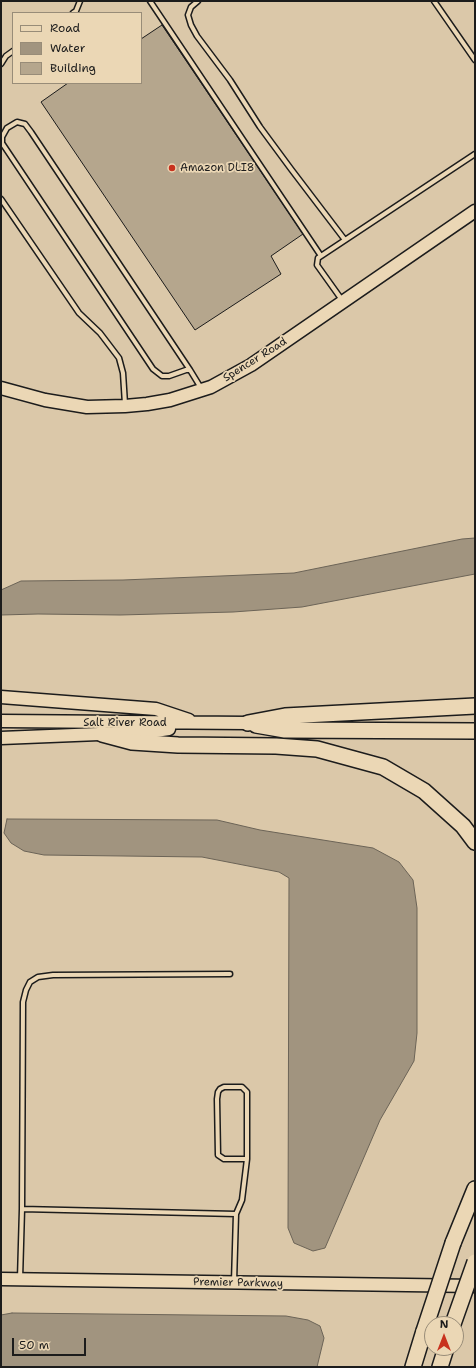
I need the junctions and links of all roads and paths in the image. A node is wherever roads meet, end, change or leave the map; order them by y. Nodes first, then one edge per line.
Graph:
1 (80, 1) edge
2 (150, 1) edge
3 (198, 1) edge
4 (434, 1) edge
5 (74, 12) edge
6 (12, 52) edge
7 (475, 60) edge
8 (1, 64) edge
9 (475, 154) edge
10 (1, 199) edge
11 (475, 211) edge
12 (345, 240) junction
13 (321, 256) junction
14 (343, 302) junction
15 (190, 370) junction
16 (1, 388) edge
17 (203, 390) junction
18 (125, 406) junction
19 (1, 697) edge
20 (475, 706) edge
21 (1, 721) edge
22 (200, 723) junction
23 (248, 723) junction
24 (475, 731) edge
25 (102, 734) junction
26 (1, 738) edge
27 (475, 842) edge
28 (230, 974) dead end
29 (247, 1159) junction
30 (475, 1189) edge
31 (22, 1209) junction
32 (236, 1214) junction
33 (475, 1262) edge
34 (1, 1279) edge
35 (20, 1280) junction
36 (234, 1283) junction
37 (475, 1286) edge
38 (456, 1316) edge
39 (443, 1356) edge
40 (413, 1367) edge
41 (440, 1367) edge

1 - 5 lane
2 - 13 lane
3 - 12 lane
4 - 7 lane
6 - 8 lane
9 - 12 lane
10 - 18 lane
11 - 14 street, Spencer Road
12 - 13 lane
13 - 14 lane
14 - 17 street, Spencer Road
15 - 15 lane
15 - 17 lane
16 - 18 street, Spencer Road
17 - 18 street, Spencer Road
19 - 22 street
20 - 23 highway
21 - 22 street, Salt River Road
22 - 23 street, Salt River Road
22 - 25 street
23 - 24 highway
25 - 26 street
25 - 27 highway
28 - 31 lane
29 - 29 lane
29 - 32 lane
30 - 40 highway, bridge
31 - 32 lane
31 - 35 lane
32 - 36 lane
33 - 38 highway, bridge
34 - 35 street, Premier Parkway
35 - 36 street, Premier Parkway
36 - 37 street, Premier Parkway
39 - 41 highway

